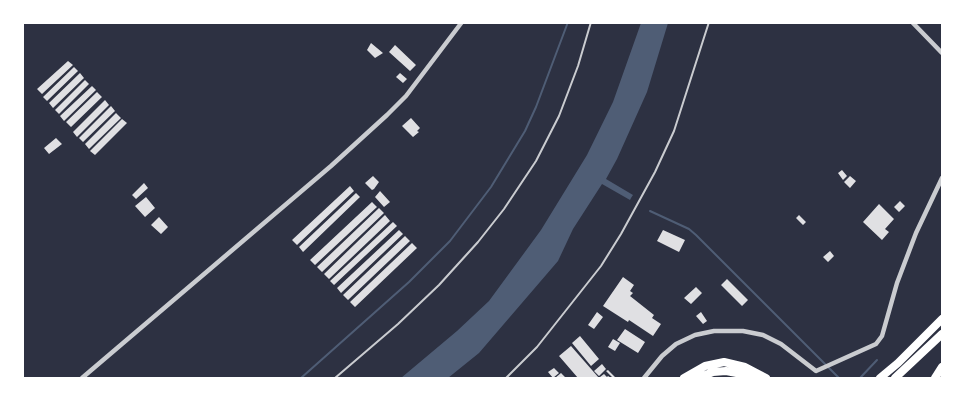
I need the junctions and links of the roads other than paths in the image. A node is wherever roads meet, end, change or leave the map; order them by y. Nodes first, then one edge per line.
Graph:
1 (462, 22) edge
2 (591, 22) edge
3 (709, 22) edge
4 (912, 22) edge
5 (942, 53) edge
6 (942, 178) edge
7 (942, 319) edge
8 (942, 334) edge
9 (942, 368) edge
10 (82, 378) edge
11 (335, 378) edge
12 (506, 378) edge
13 (644, 378) edge
14 (684, 378) edge
15 (698, 378) edge
16 (753, 378) edge
17 (766, 378) edge
18 (880, 378) edge
19 (895, 378) edge
20 (935, 378) edge

1 - 10 street
2 - 11 lane
3 - 12 lane
4 - 5 street
6 - 13 street
7 - 18 highway
8 - 19 highway
9 - 20 highway
14 - 17 highway
15 - 16 highway

